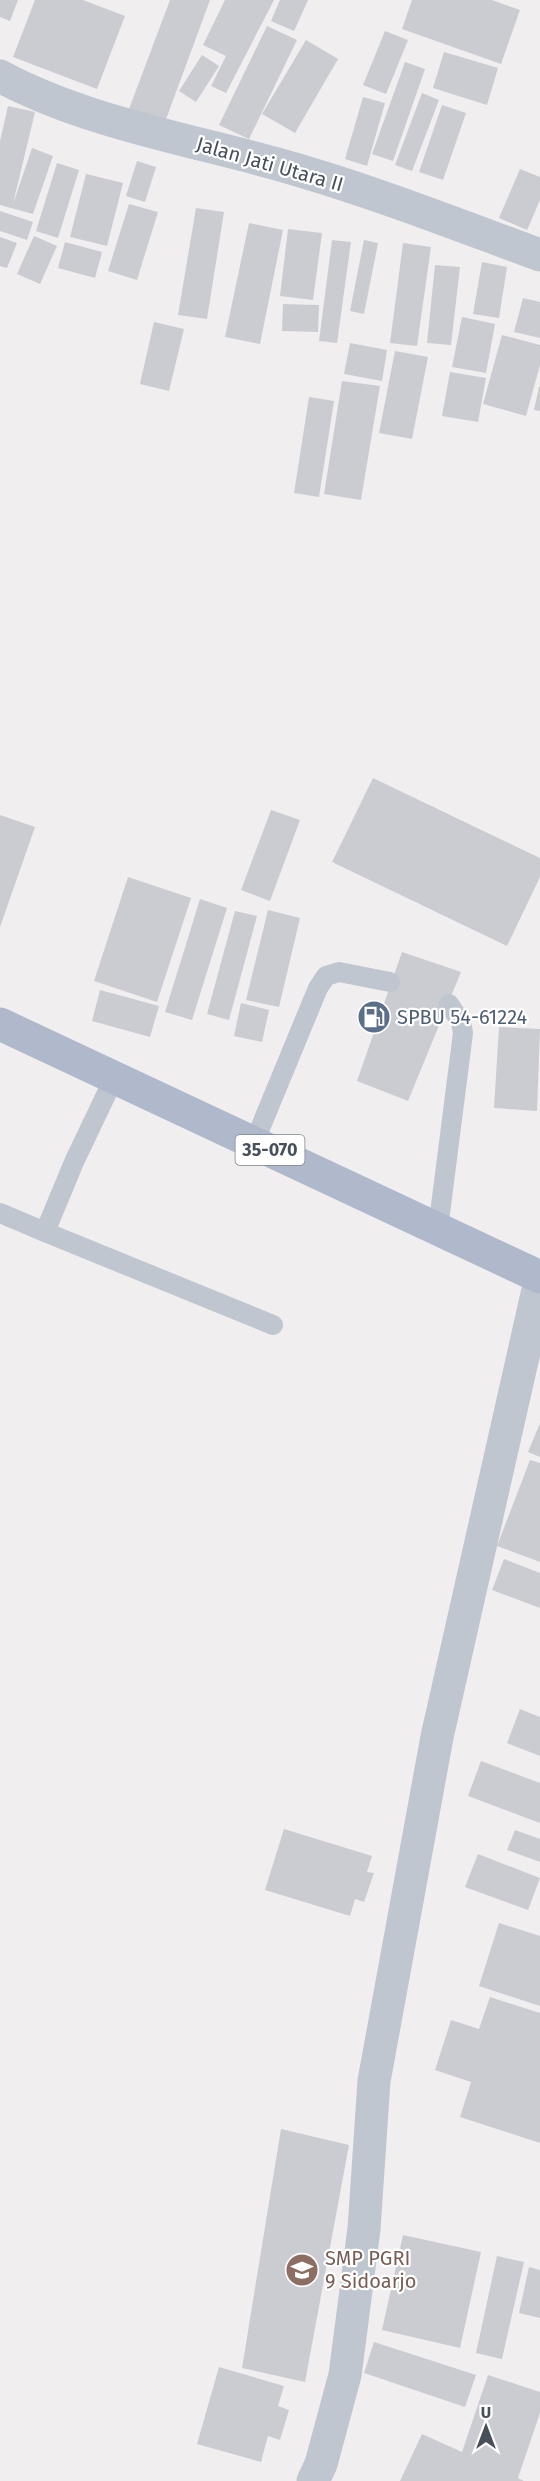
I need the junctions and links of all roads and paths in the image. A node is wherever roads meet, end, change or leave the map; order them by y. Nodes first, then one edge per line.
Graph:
1 (0, 76) edge
2 (540, 255) edge
3 (390, 982) dead end
4 (448, 1004) dead end
5 (0, 1024) edge
6 (115, 1076) junction
7 (254, 1143) junction
8 (0, 1213) edge
9 (438, 1229) junction
10 (45, 1232) junction
11 (540, 1279) edge
12 (273, 1325) dead end
13 (313, 2481) edge

1 - 2 street, Jalan Jati Utara II
3 - 7 lane
4 - 9 lane
5 - 6 main road, 35-070
6 - 7 main road, 35-070
6 - 10 lane
7 - 9 main road, 35-070
8 - 10 lane
9 - 11 main road, 35-070
10 - 12 lane
11 - 13 street

